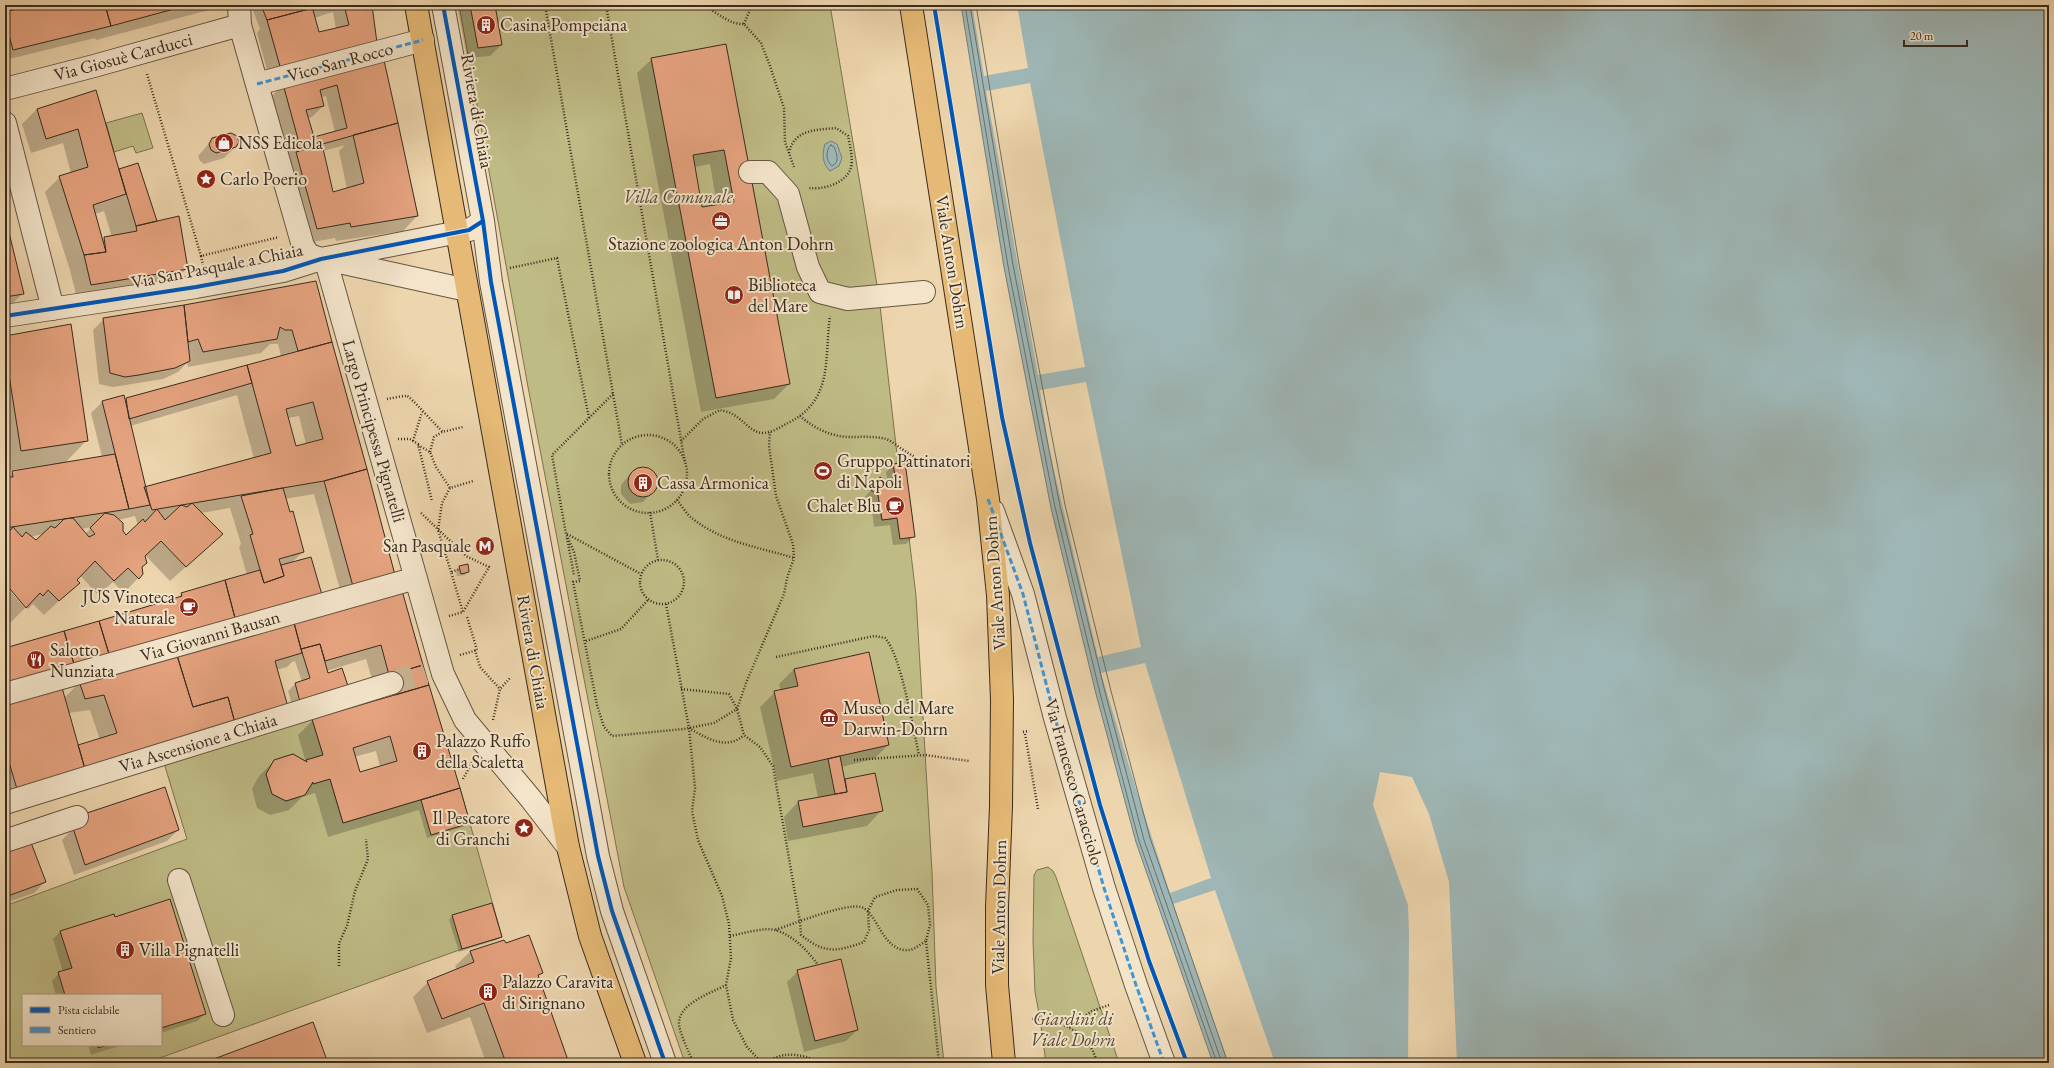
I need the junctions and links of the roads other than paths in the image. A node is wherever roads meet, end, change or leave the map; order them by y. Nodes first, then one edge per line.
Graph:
1 (416, 5) edge
2 (443, 5) edge
3 (910, 5) edge
4 (239, 15) edge
5 (423, 40) junction
6 (257, 84) junction
7 (5, 88) edge
8 (5, 123) edge
9 (750, 172) dead end
10 (483, 222) junction
11 (457, 233) junction
12 (323, 259) junction
13 (467, 290) junction
14 (924, 292) dead end
15 (53, 308) junction
16 (5, 316) edge
17 (988, 499) junction
18 (416, 578) junction
19 (392, 683) tunnel mouth
20 (5, 694) edge
21 (5, 803) edge
22 (77, 817) dead end
23 (5, 841) edge
24 (568, 847) junction
25 (179, 880) dead end
26 (224, 1015) dead end
27 (635, 1063) edge
28 (665, 1063) edge
29 (1004, 1063) edge
30 (1164, 1063) edge

1 - 5 main road, Riviera di Chiaia
2 - 10 street, Riviera di Chiaia
3 - 17 main road, Viale Anton Dohrn
4 - 6 street
4 - 7 street, Via Giosuè Carducci
5 - 6 street, Vico San Rocco
5 - 11 main road, Riviera di Chiaia
6 - 12 street
8 - 15 street
9 - 14 street
10 - 11 street
10 - 28 street, Riviera di Chiaia
11 - 12 street, Via San Pasquale a Chiaia
11 - 13 main road, Riviera di Chiaia
12 - 13 street
12 - 15 street, Via San Pasquale a Chiaia
12 - 18 street, Largo Principessa Pignatelli
13 - 24 main road, Riviera di Chiaia
15 - 16 street, Via San Pasquale a Chiaia
17 - 29 main road, Viale Anton Dohrn
17 - 30 street, Via Francesco Caracciolo
18 - 20 street, Via Giovanni Bausan
18 - 24 street, Largo Principessa Pignatelli
19 - 21 street, Via Ascensione a Chiaia
22 - 23 street
24 - 27 main road, Riviera di Chiaia
25 - 26 street

